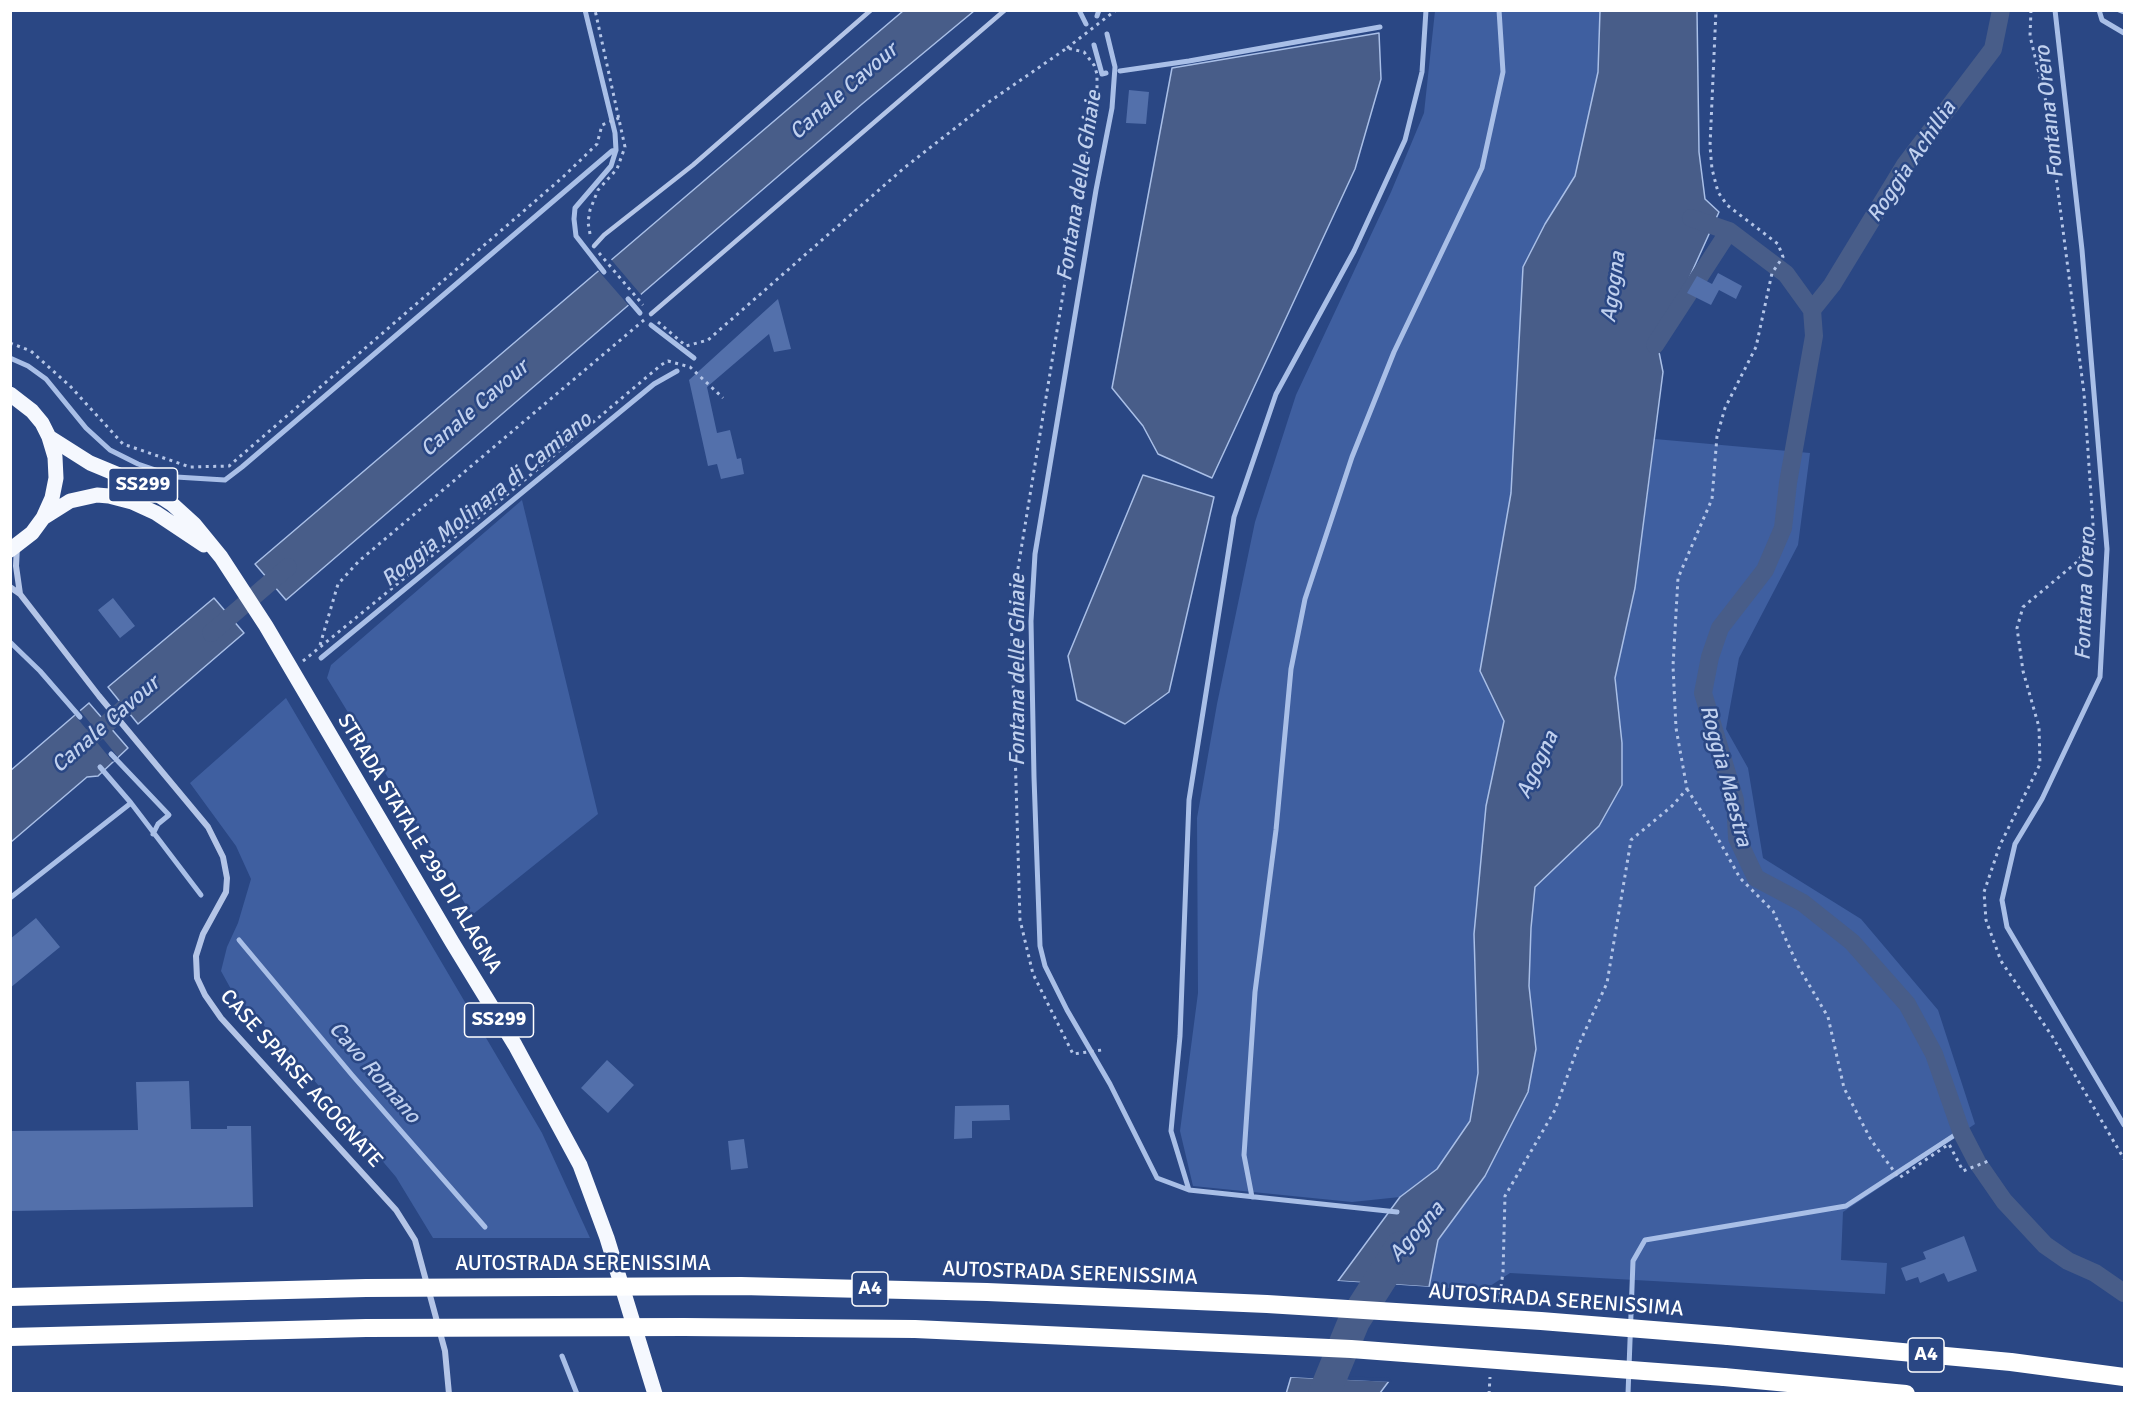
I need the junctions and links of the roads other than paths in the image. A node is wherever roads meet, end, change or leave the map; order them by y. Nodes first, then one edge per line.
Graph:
1 (871, 10) edge
2 (1005, 10) edge
3 (594, 246) road end
4 (651, 314) road end
5 (10, 393) edge
6 (49, 437) junction
7 (44, 518) junction
8 (14, 548) edge
9 (221, 557) junction
10 (10, 587) edge
11 (20, 594) junction
12 (10, 1297) edge
13 (10, 1337) edge
14 (2124, 1377) edge
15 (449, 1394) edge
16 (656, 1394) edge
17 (1906, 1394) edge

1 - 3 lane
2 - 4 lane
5 - 6 main road, SS299
6 - 7 main road, SS299
6 - 9 main road, STRADA STATALE 299 DI ALAGNA / SS299
7 - 8 main road, SS299
7 - 9 main road, STRADA STATALE 299 DI ALAGNA / SS299
8 - 11 street
9 - 16 main road, STRADA STATALE 299 DI ALAGNA / SS299
10 - 11 street, CASE SPARSE AGOGNATE
11 - 15 street, CASE SPARSE AGOGNATE
12 - 14 highway, AUTOSTRADA SERENISSIMA / A4, bridge
13 - 17 highway, A4, bridge

